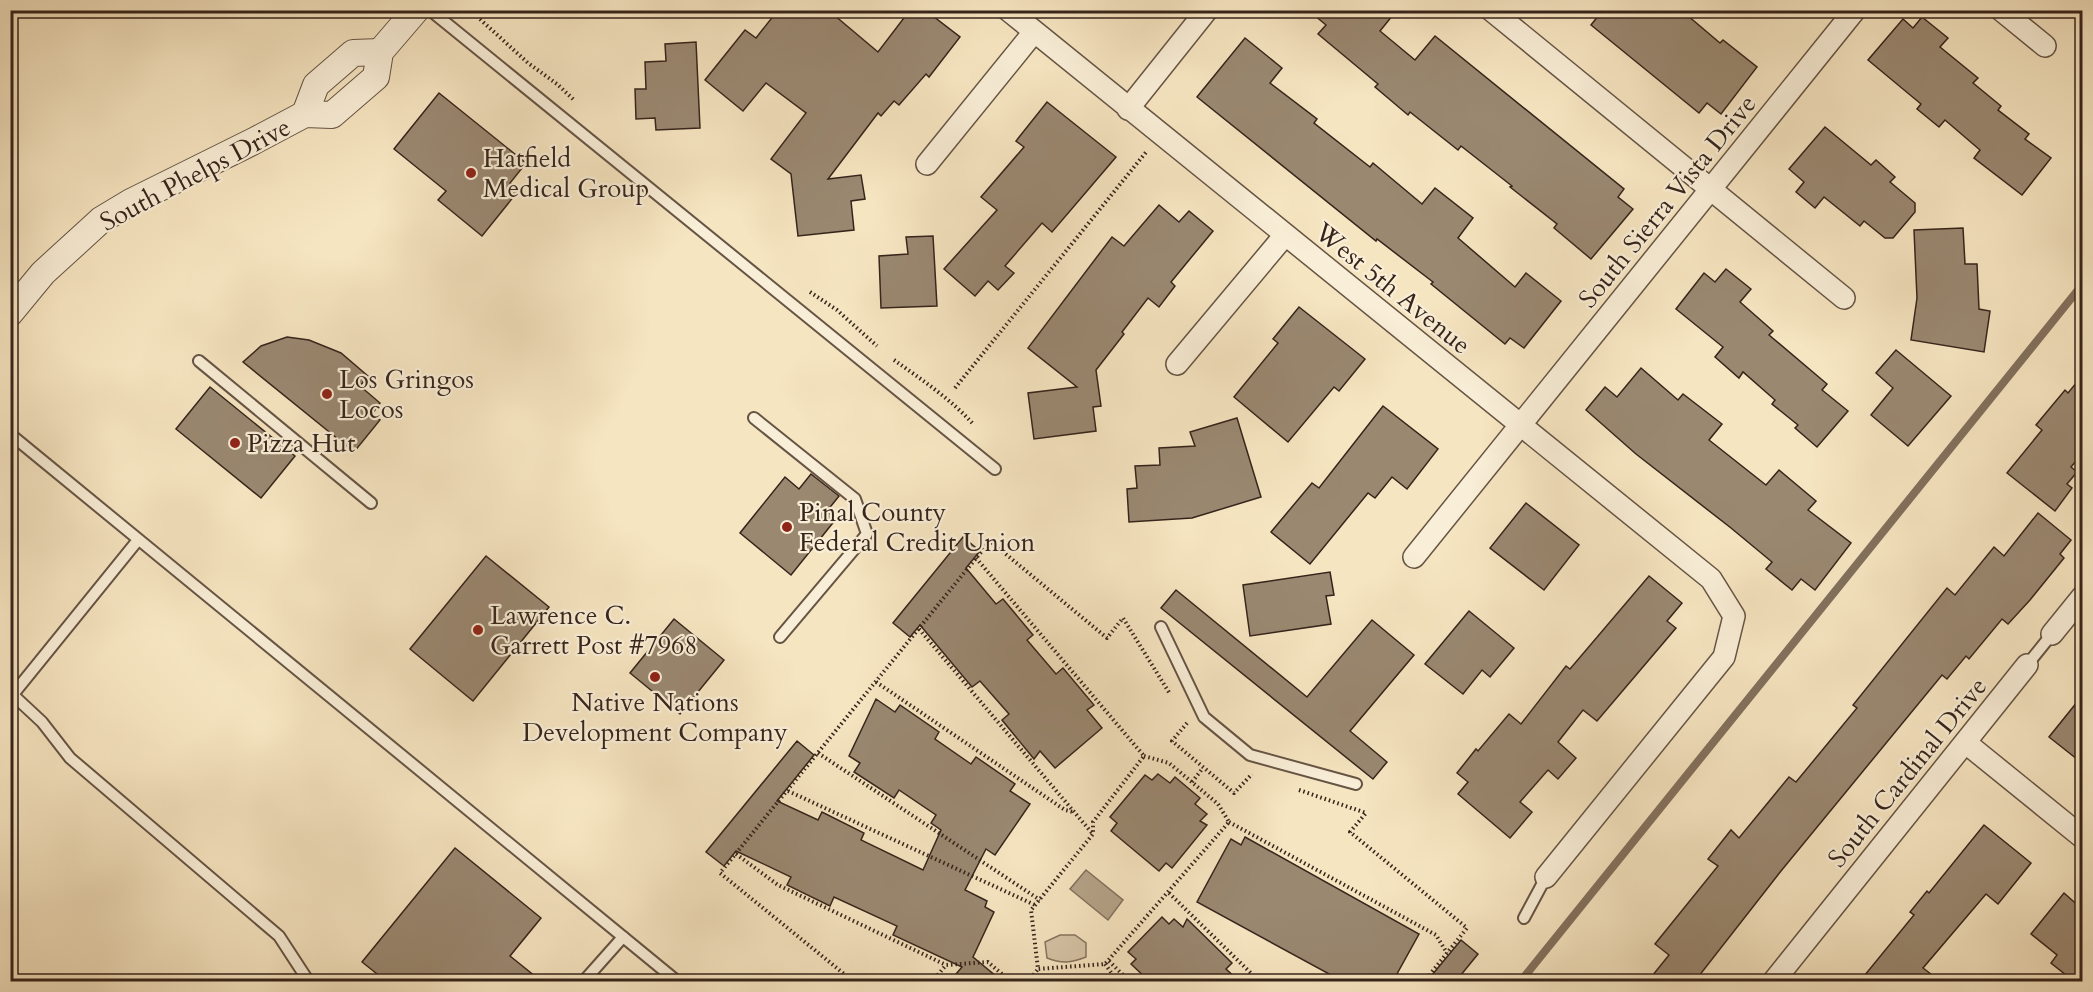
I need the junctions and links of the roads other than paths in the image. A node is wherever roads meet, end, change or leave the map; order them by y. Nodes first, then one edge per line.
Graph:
1 (416, 10) edge
2 (430, 10) edge
3 (1008, 10) edge
4 (1208, 10) edge
5 (1491, 10) edge
6 (1855, 10) edge
7 (2001, 10) edge
8 (1034, 32) junction
9 (2045, 46) dead end
10 (380, 52) junction
11 (1128, 109) junction
12 (305, 114) junction
13 (927, 164) dead end
14 (1711, 189) junction
15 (1285, 235) junction
16 (1844, 298) dead end
17 (10, 313) edge
18 (199, 361) dead end
19 (1177, 364) dead end
20 (754, 418) dead end
21 (1520, 426) junction
22 (10, 434) edge
23 (995, 469) dead end
24 (371, 503) dead end
25 (138, 540) junction
26 (1414, 557) dead end
27 (2082, 597) edge
28 (1161, 627) dead end
29 (2052, 634) joint
30 (780, 637) dead end
31 (2027, 665) joint
32 (12, 697) edge
33 (1966, 743) junction
34 (1356, 784) dead end
35 (2082, 837) edge
36 (1546, 877) joint
37 (1524, 918) dead end
38 (623, 937) junction
39 (1777, 980) edge
40 (309, 981) edge
41 (583, 981) edge
42 (678, 981) edge

1 - 10 street, South Phelps Drive
2 - 23 lane
3 - 8 street, West 5th Avenue
4 - 11 street
5 - 14 street
6 - 14 street, South Sierra Vista Drive
7 - 9 street
8 - 11 street, West 5th Avenue
8 - 13 street
10 - 12 street, South Phelps Drive
10 - 12 street, South Phelps Drive
11 - 15 street, West 5th Avenue
12 - 17 street, South Phelps Drive
14 - 16 street
14 - 21 street, South Sierra Vista Drive
15 - 19 street
15 - 21 street, West 5th Avenue
18 - 24 lane
20 - 30 lane
21 - 26 street, South Sierra Vista Drive
21 - 36 street, West 5th Avenue
22 - 25 lane
25 - 32 lane
25 - 38 lane
27 - 29 street, South Cardinal Drive
28 - 34 lane
29 - 31 lane, South Cardinal Drive
31 - 33 street, South Cardinal Drive
32 - 40 lane
33 - 35 street
33 - 39 street, South Cardinal Drive
36 - 37 lane
38 - 41 lane
38 - 42 lane

